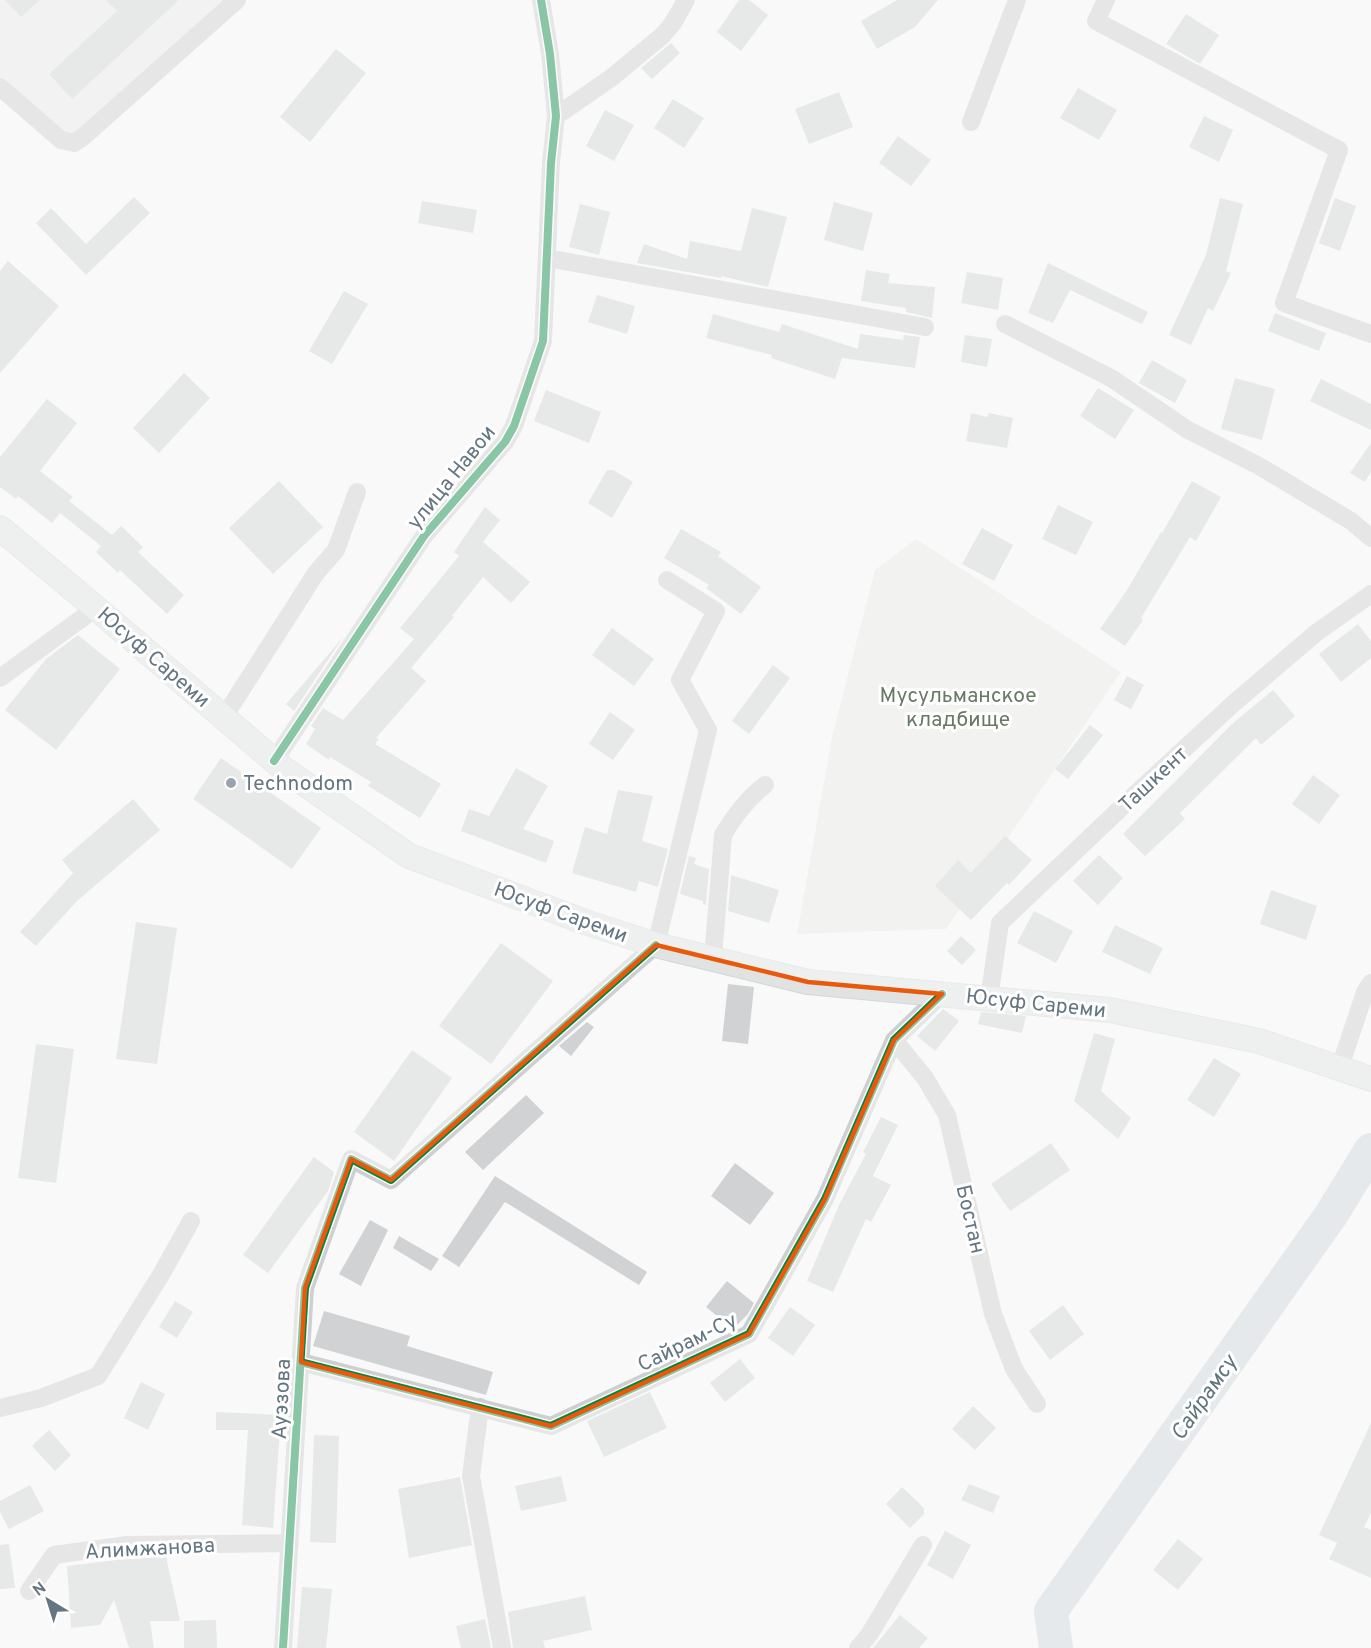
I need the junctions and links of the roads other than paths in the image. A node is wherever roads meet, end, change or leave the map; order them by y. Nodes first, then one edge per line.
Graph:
1 (237, 0) edge
2 (541, 0) edge
3 (686, 0) edge
4 (1017, 0) edge
5 (1106, 0) edge
6 (0, 87) edge
7 (556, 116) junction
8 (971, 122) dead end
9 (547, 258) junction
10 (1005, 324) dead end
11 (925, 327) dead end
12 (1371, 334) edge
13 (357, 492) dead end
14 (0, 528) edge
15 (1371, 538) edge
16 (667, 580) dead end
17 (1371, 594) edge
18 (96, 608) junction
19 (0, 678) edge
20 (224, 717) junction
21 (274, 761) junction
22 (765, 785) dead end
23 (656, 945) junction
24 (713, 958) junction
25 (1371, 983) edge
26 (942, 994) junction
27 (989, 999) junction
28 (894, 1040) junction
29 (1340, 1067) junction
30 (1371, 1079) edge
31 (191, 1221) dead end
32 (301, 1362) junction
33 (1037, 1404) dead end
34 (480, 1407) junction
35 (0, 1408) edge
36 (290, 1543) junction
37 (923, 1545) dead end
38 (30, 1591) dead end
39 (283, 1648) edge
40 (502, 1648) edge
41 (858, 1648) edge

1 - 6 street
2 - 7 street, улица Навои
3 - 7 street
4 - 8 street
5 - 12 street
7 - 9 street, улица Навои
9 - 11 street
9 - 21 street, улица Навои
10 - 15 street
13 - 20 street
14 - 18 main road, Юсуф Сареми
16 - 23 street
17 - 27 street, Ташкент
18 - 19 street
18 - 20 main road, Юсуф Сареми
20 - 21 main road, Юсуф Сареми
21 - 23 main road, Юсуф Сареми
22 - 24 street
23 - 24 main road, Юсуф Сареми
23 - 32 street, Ауэзова
24 - 26 main road, Юсуф Сареми
25 - 29 street
26 - 27 main road, Юсуф Сареми
26 - 28 street, Сайрам-Су
27 - 29 main road, Юсуф Сареми
28 - 33 street, Бостан
28 - 34 street, Сайрам-Су
29 - 30 main road, Юсуф Сареми
31 - 35 street
32 - 34 street, Сайрам-Су
32 - 36 street, Ауэзова
34 - 40 street
36 - 38 street, Алимжанова
36 - 39 street, Ауэзова
37 - 41 street

